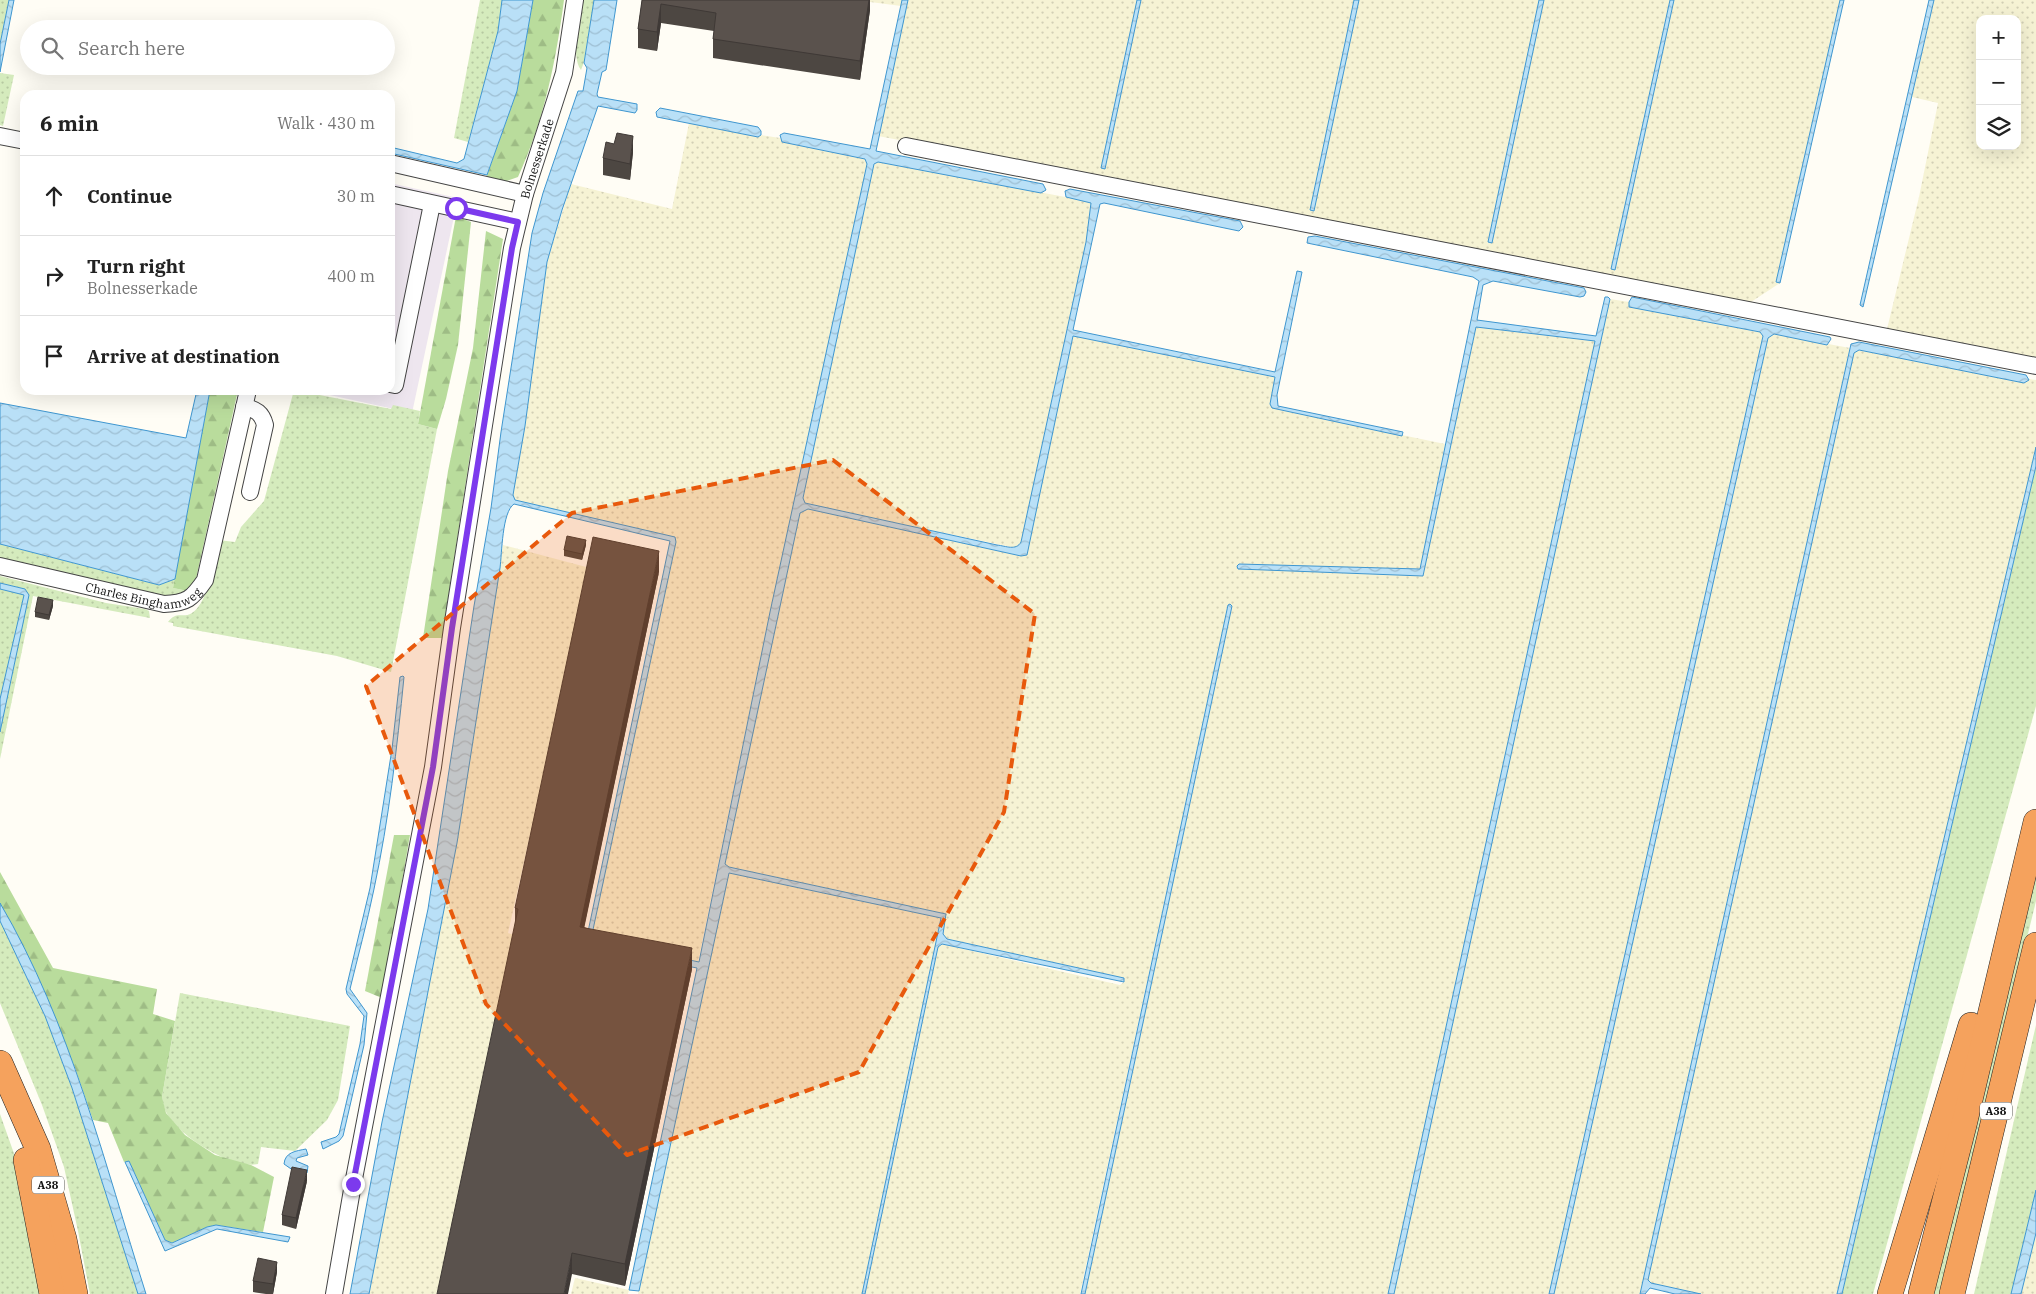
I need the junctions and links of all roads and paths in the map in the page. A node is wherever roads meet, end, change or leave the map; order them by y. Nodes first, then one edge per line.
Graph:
1 (575, 0) edge
2 (0, 136) edge
3 (20, 140) edge
4 (906, 146) dead end
5 (395, 164) edge
6 (525, 194) junction
7 (395, 195) edge
8 (432, 204) junction
9 (518, 222) junction
10 (2036, 366) edge
11 (395, 380) edge
12 (247, 395) edge
13 (244, 407) junction
14 (250, 492) dead end
15 (0, 566) edge
16 (2036, 822) edge
17 (2036, 945) edge
18 (1997, 985) junction
19 (3, 1072) edge
20 (52, 1294) edge
21 (75, 1294) edge
22 (334, 1294) edge
23 (1890, 1294) edge
24 (1921, 1294) edge
25 (1952, 1294) edge

1 - 6 street, Bolnesserkade
2 - 3 street
4 - 10 street
5 - 6 street
6 - 9 street, Bolnesserkade
7 - 8 street
8 - 9 street
8 - 11 street
9 - 22 street, Bolnesserkade
12 - 13 street, Charles Binghamweg
13 - 14 street
13 - 15 street, Charles Binghamweg
16 - 18 highway, A38
17 - 25 highway, A38
18 - 23 highway
18 - 24 highway, A38
19 - 20 highway
19 - 21 highway, A38

